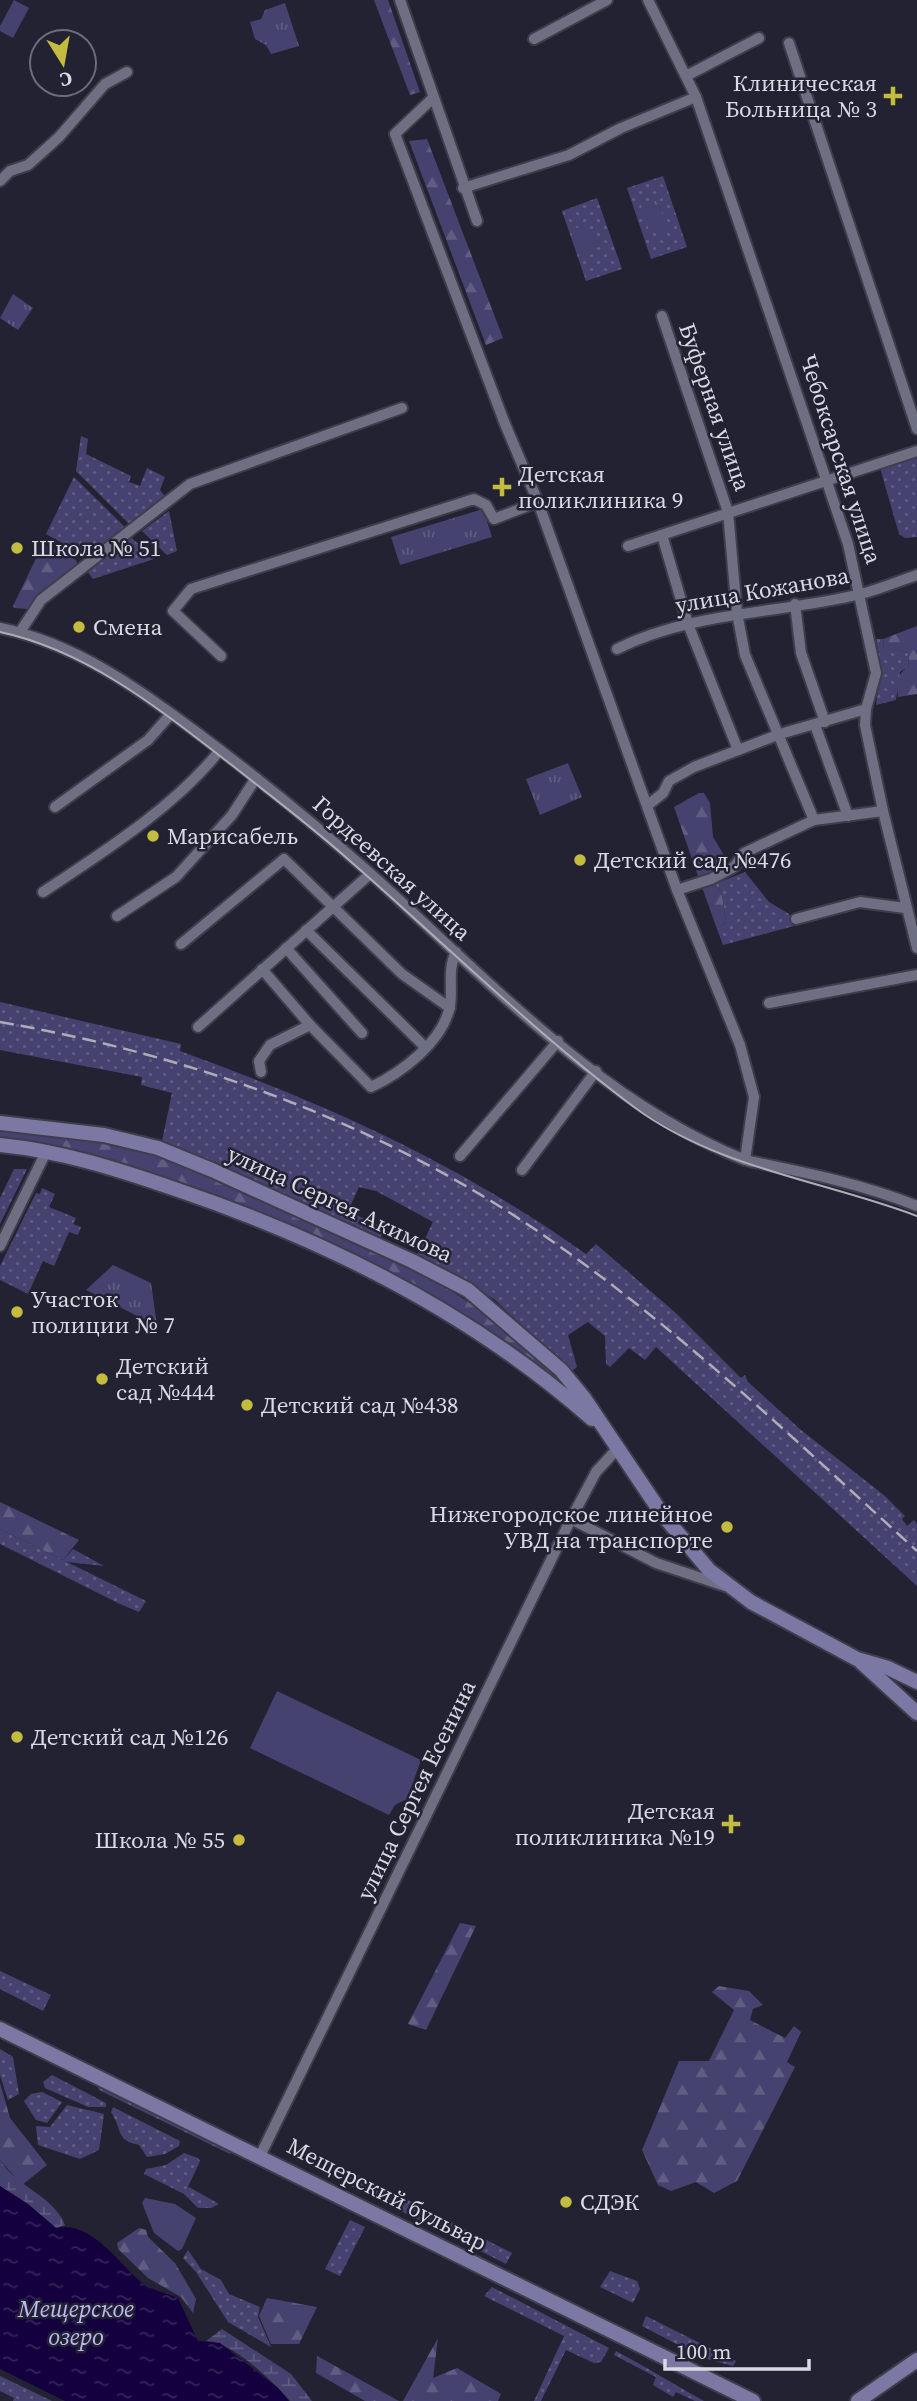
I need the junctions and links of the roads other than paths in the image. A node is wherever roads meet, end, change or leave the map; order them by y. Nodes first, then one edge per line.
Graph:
1 (400, 0) edge
2 (607, 0) edge
3 (648, 0) edge
4 (759, 38) dead end
5 (534, 39) dead end
6 (789, 43) dead end
7 (127, 72) dead end
8 (686, 76) junction
9 (696, 97) junction
10 (433, 98) junction
11 (5, 168) edge
12 (0, 181) edge
13 (463, 188) junction
14 (477, 221) dead end
15 (662, 316) dead end
16 (402, 408) dead end
17 (917, 429) edge
18 (917, 451) edge
19 (828, 480) junction
20 (538, 502) junction
21 (728, 512) junction
22 (662, 535) junction
23 (628, 547) dead end
24 (917, 575) edge
25 (861, 594) junction
26 (795, 604) junction
27 (737, 613) junction
28 (688, 624) junction
29 (0, 628) edge
30 (20, 632) junction
31 (617, 649) dead end
32 (221, 656) dead end
33 (866, 709) junction
34 (171, 714) junction
35 (820, 723) junction
36 (780, 734) junction
37 (220, 750) junction
38 (738, 750) junction
39 (256, 778) junction
40 (648, 805) junction
41 (55, 807) dead end
42 (883, 811) junction
43 (848, 816) junction
44 (814, 820) junction
45 (370, 874) junction
46 (677, 890) junction
47 (43, 892) dead end
48 (333, 905) junction
49 (905, 908) junction
50 (117, 916) dead end
51 (796, 919) dead end
52 (306, 930) junction
53 (181, 944) dead end
54 (286, 948) junction
55 (917, 948) edge
56 (456, 952) junction
57 (262, 969) junction
58 (917, 975) edge
59 (769, 1003) dead end
60 (450, 1008) junction
61 (310, 1025) junction
62 (198, 1027) dead end
63 (362, 1033) dead end
64 (558, 1041) junction
65 (425, 1047) junction
66 (596, 1071) junction
67 (261, 1072) dead end
68 (0, 1123) edge
69 (0, 1145) edge
70 (47, 1150) junction
71 (460, 1156) dead end
72 (747, 1160) junction
73 (522, 1170) dead end
74 (917, 1206) edge
75 (0, 1246) edge
76 (563, 1372) junction
77 (551, 1383) junction
78 (604, 1429) junction
79 (618, 1448) junction
80 (571, 1519) junction
81 (730, 1588) junction
82 (857, 1659) junction
83 (917, 1682) edge
84 (917, 1713) edge
85 (0, 2029) edge
86 (260, 2156) junction
87 (917, 2360) edge
88 (753, 2401) edge
89 (858, 2401) edge

1 - 10 street
2 - 5 street
3 - 8 street, Чебоксарская улица
4 - 8 street
6 - 17 street
7 - 11 street
8 - 9 street, Чебоксарская улица
9 - 13 street
9 - 19 street, Чебоксарская улица
10 - 13 street
10 - 20 street
11 - 12 street
13 - 14 street
15 - 21 street, Буферная улица
16 - 30 street
18 - 19 street
19 - 21 street
19 - 25 street, Чебоксарская улица
20 - 32 street
20 - 40 street
21 - 22 street
21 - 27 street, Буферная улица
22 - 23 street
22 - 28 street
24 - 25 street, улица Кожанова
25 - 26 street, улица Кожанова
25 - 33 street, Чебоксарская улица
26 - 27 street, улица Кожанова
26 - 35 street
27 - 28 street, улица Кожанова
27 - 36 street, Буферная улица
28 - 31 street, улица Кожанова
28 - 38 street
29 - 30 street, Гордеевская улица
30 - 34 street, Гордеевская улица
33 - 35 street
33 - 42 street, Чебоксарская улица
34 - 37 street, Гордеевская улица
34 - 41 street
35 - 36 street
35 - 43 street
36 - 38 street
36 - 44 street, Буферная улица
37 - 39 street, Гордеевская улица
37 - 47 street
38 - 40 street
39 - 45 street, Гордеевская улица
39 - 50 street
40 - 46 street
42 - 43 street
42 - 49 street, Чебоксарская улица
43 - 44 street
44 - 46 street
45 - 48 street
45 - 56 street, Гордеевская улица
46 - 72 street
48 - 52 street
48 - 53 street
48 - 60 street
49 - 51 street
49 - 55 street, Чебоксарская улица
52 - 54 street
52 - 65 street
54 - 57 street
54 - 63 street
56 - 60 street
56 - 64 street, Гордеевская улица
57 - 61 street
57 - 62 street
58 - 59 street
60 - 65 street
61 - 65 street
61 - 67 street
64 - 66 street, Гордеевская улица
64 - 71 street
66 - 72 street, Гордеевская улица
66 - 73 street
68 - 76 main road, улица Сергея Акимова
69 - 70 main road, улица Сергея Акимова
70 - 75 street
70 - 77 main road, улица Сергея Акимова
72 - 74 street, Гордеевская улица
76 - 77 main road
76 - 78 main road, улица Сергея Акимова
77 - 78 main road, улица Сергея Акимова
78 - 79 main road, улица Сергея Акимова
79 - 80 street, улица Сергея Есенина
79 - 81 main road, улица Сергея Акимова
80 - 81 street
80 - 86 street, улица Сергея Есенина
81 - 82 main road, улица Сергея Акимова
82 - 83 main road, улица Сергея Акимова
82 - 84 main road, улица Сергея Акимова
85 - 86 main road, Мещерский бульвар
86 - 88 main road, Мещерский бульвар
87 - 89 main road

